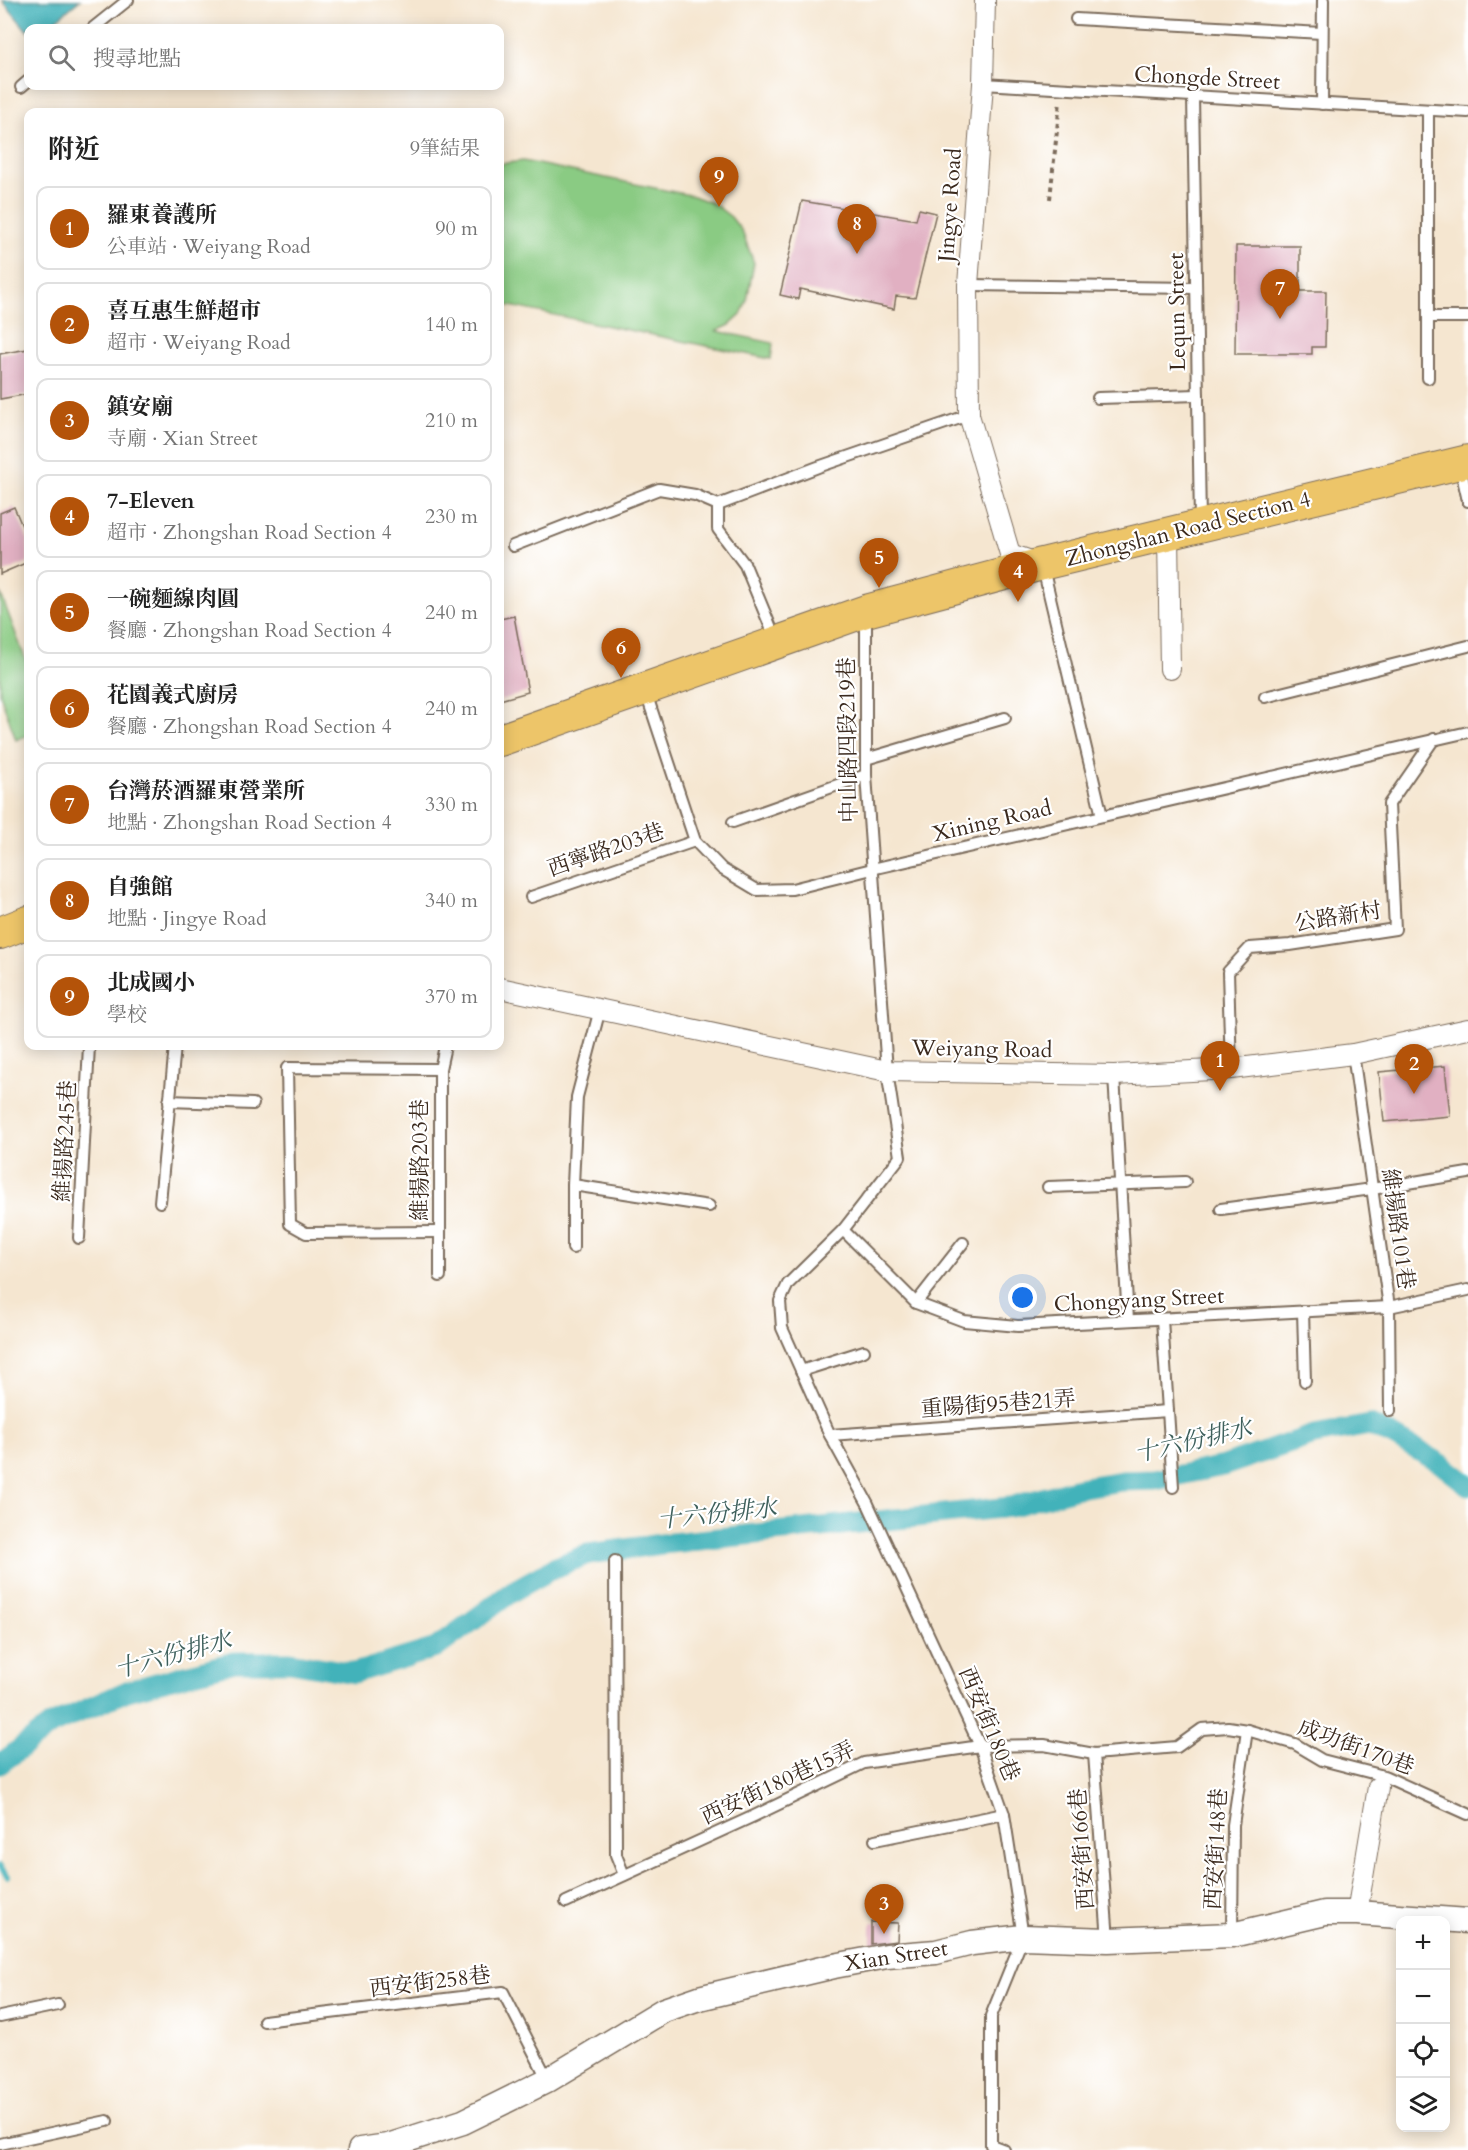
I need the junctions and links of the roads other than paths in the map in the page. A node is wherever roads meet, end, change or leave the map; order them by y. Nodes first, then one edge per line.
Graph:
1 (128, 0) edge
2 (985, 0) edge
3 (1323, 0) edge
4 (1076, 19) dead end
5 (98, 24) edge
6 (1322, 33) junction
7 (983, 84) junction
8 (1193, 96) junction
9 (1322, 104) junction
10 (1428, 110) junction
11 (1468, 112) edge
12 (968, 285) junction
13 (1196, 288) junction
14 (1428, 317) junction
15 (1468, 317) edge
16 (1428, 378) dead end
17 (1198, 395) junction
18 (1098, 398) dead end
19 (969, 415) junction
20 (1464, 462) edge
21 (1468, 501) edge
22 (718, 506) junction
23 (1200, 527) junction
24 (1168, 535) junction
25 (513, 546) dead end
26 (1042, 564) junction
27 (866, 611) junction
28 (776, 642) junction
29 (1468, 646) edge
30 (1170, 669) dead end
31 (645, 690) junction
32 (1265, 697) dead end
33 (1005, 718) dead end
34 (1468, 732) edge
35 (504, 739) edge
36 (1434, 739) junction
37 (866, 759) junction
38 (866, 776) junction
39 (1102, 816) junction
40 (733, 822) dead end
41 (695, 841) junction
42 (872, 869) junction
43 (531, 897) dead end
44 (24, 924) edge
45 (0, 934) edge
46 (24, 935) edge
47 (504, 989) edge
48 (600, 1009) junction
49 (1468, 1029) edge
50 (89, 1050) edge
51 (175, 1050) edge
52 (444, 1050) edge
53 (1353, 1054) junction
54 (440, 1069) junction
55 (1231, 1069) junction
56 (887, 1071) junction
57 (1114, 1075) junction
58 (170, 1101) junction
59 (253, 1104) dead end
60 (1468, 1173) edge
61 (1185, 1182) dead end
62 (1120, 1184) junction
63 (573, 1185) junction
64 (1048, 1187) dead end
65 (1372, 1189) junction
66 (160, 1202) dead end
67 (709, 1206) dead end
68 (1221, 1209) dead end
69 (843, 1230) junction
70 (439, 1232) junction
71 (79, 1238) dead end
72 (963, 1243) dead end
73 (573, 1248) dead end
74 (440, 1276) dead end
75 (1468, 1290) edge
76 (916, 1303) junction
77 (1389, 1307) junction
78 (1303, 1311) junction
79 (1162, 1319) junction
80 (1128, 1320) junction
81 (864, 1351) dead end
82 (801, 1371) junction
83 (1305, 1381) dead end
84 (1390, 1411) dead end
85 (1168, 1412) junction
86 (830, 1435) junction
87 (1173, 1487) dead end
88 (615, 1561) dead end
89 (1228, 1727) joint
90 (1247, 1731) junction
91 (980, 1746) junction
92 (1094, 1754) junction
93 (1378, 1787) dead end
94 (1005, 1814) junction
95 (1468, 1814) edge
96 (875, 1840) dead end
97 (624, 1875) junction
98 (566, 1902) dead end
99 (1357, 1913) junction
100 (1468, 1921) edge
101 (1232, 1935) junction
102 (1023, 1937) junction
103 (1108, 1940) junction
104 (58, 2005) dead end
105 (0, 2017) edge
106 (264, 2021) dead end
107 (548, 2080) junction
108 (107, 2121) dead end
109 (0, 2144) edge
110 (360, 2150) edge
111 (1004, 2150) edge

1 - 5 lane
2 - 7 street, Jingye Road
3 - 6 lane
4 - 6 lane
6 - 9 lane
7 - 8 lane, Chongde Street
7 - 12 street, Jingye Road
8 - 9 lane, Chongde Street
8 - 13 lane, Lequn Street
9 - 10 lane, Chongde Street
10 - 11 lane, Chongde Street
10 - 14 lane
12 - 13 lane
12 - 19 street, Jingye Road
13 - 17 lane, Lequn Street
14 - 15 lane
14 - 16 lane
17 - 18 lane
17 - 23 lane, Lequn Street
19 - 22 lane
19 - 26 street, Jingye Road
20 - 21 lane
20 - 23 main road, Zhongshan Road Section 4
22 - 25 lane
22 - 28 lane
23 - 24 main road, Zhongshan Road Section 4
24 - 26 main road, Zhongshan Road Section 4
24 - 30 street
26 - 27 main road, Zhongshan Road Section 4
26 - 39 lane
27 - 28 main road, Zhongshan Road Section 4
27 - 37 lane, 中山路四段219巷
28 - 31 main road, Zhongshan Road Section 4
29 - 32 lane
31 - 35 main road, Zhongshan Road Section 4
31 - 41 lane, Xining Road
33 - 37 lane
34 - 36 lane, Xining Road
36 - 39 lane, Xining Road
36 - 55 lane, 公路新村
37 - 38 lane, 中山路四段219巷
38 - 40 lane
38 - 42 lane, 中山路四段219巷
39 - 42 lane, Xining Road
41 - 42 lane, Xining Road
41 - 43 lane, 西寧路203巷
42 - 56 lane, 中山路四段219巷
44 - 45 main road
45 - 46 street
47 - 48 street, Weiyang Road
48 - 56 street, Weiyang Road
48 - 63 lane
49 - 53 street, Weiyang Road
50 - 71 lane, 維揚路245巷
51 - 58 lane
52 - 54 lane, 維揚路203巷
53 - 55 street, Weiyang Road
53 - 65 lane, 維揚路101巷
54 - 70 lane, 維揚路203巷
54 - 70 lane
55 - 57 street, Weiyang Road
56 - 57 street, Weiyang Road
56 - 69 lane, 中山路四段219巷
57 - 62 lane
58 - 59 lane
58 - 66 lane
60 - 65 lane
61 - 62 lane
62 - 64 lane
62 - 80 lane
63 - 67 lane
63 - 73 lane
65 - 68 lane
65 - 77 lane, 維揚路101巷
69 - 76 lane, Chongyang Street
69 - 82 lane, 西安街180巷
70 - 74 lane, 維揚路203巷
72 - 76 lane
75 - 77 lane, Chongyang Street
76 - 80 lane, Chongyang Street
77 - 78 lane, Chongyang Street
77 - 84 lane, 維揚路101巷
78 - 79 lane, Chongyang Street
78 - 83 lane
79 - 80 lane, Chongyang Street
79 - 85 lane
81 - 82 lane
82 - 86 lane, 西安街180巷
85 - 86 lane, 重陽街95巷21弄
85 - 87 lane
86 - 91 lane, 西安街180巷
88 - 97 lane
89 - 90 lane, 成功街170巷
89 - 92 lane, 西安街180巷15弄
90 - 95 lane, 成功街170巷
90 - 101 lane, 西安街148巷
91 - 92 lane, 西安街180巷15弄
91 - 94 lane, 西安街180巷
91 - 97 lane, 西安街180巷15弄
92 - 103 lane, 西安街166巷
93 - 99 street
94 - 96 lane
94 - 102 lane, 西安街180巷
97 - 98 lane, 西安街180巷15弄
99 - 100 street, Xian Street
99 - 101 street, Xian Street
101 - 103 street, Xian Street
102 - 103 street, Xian Street
102 - 107 street, Xian Street
102 - 111 lane
104 - 105 lane
106 - 107 lane, 西安街258巷
107 - 110 street, Xian Street
108 - 109 lane

